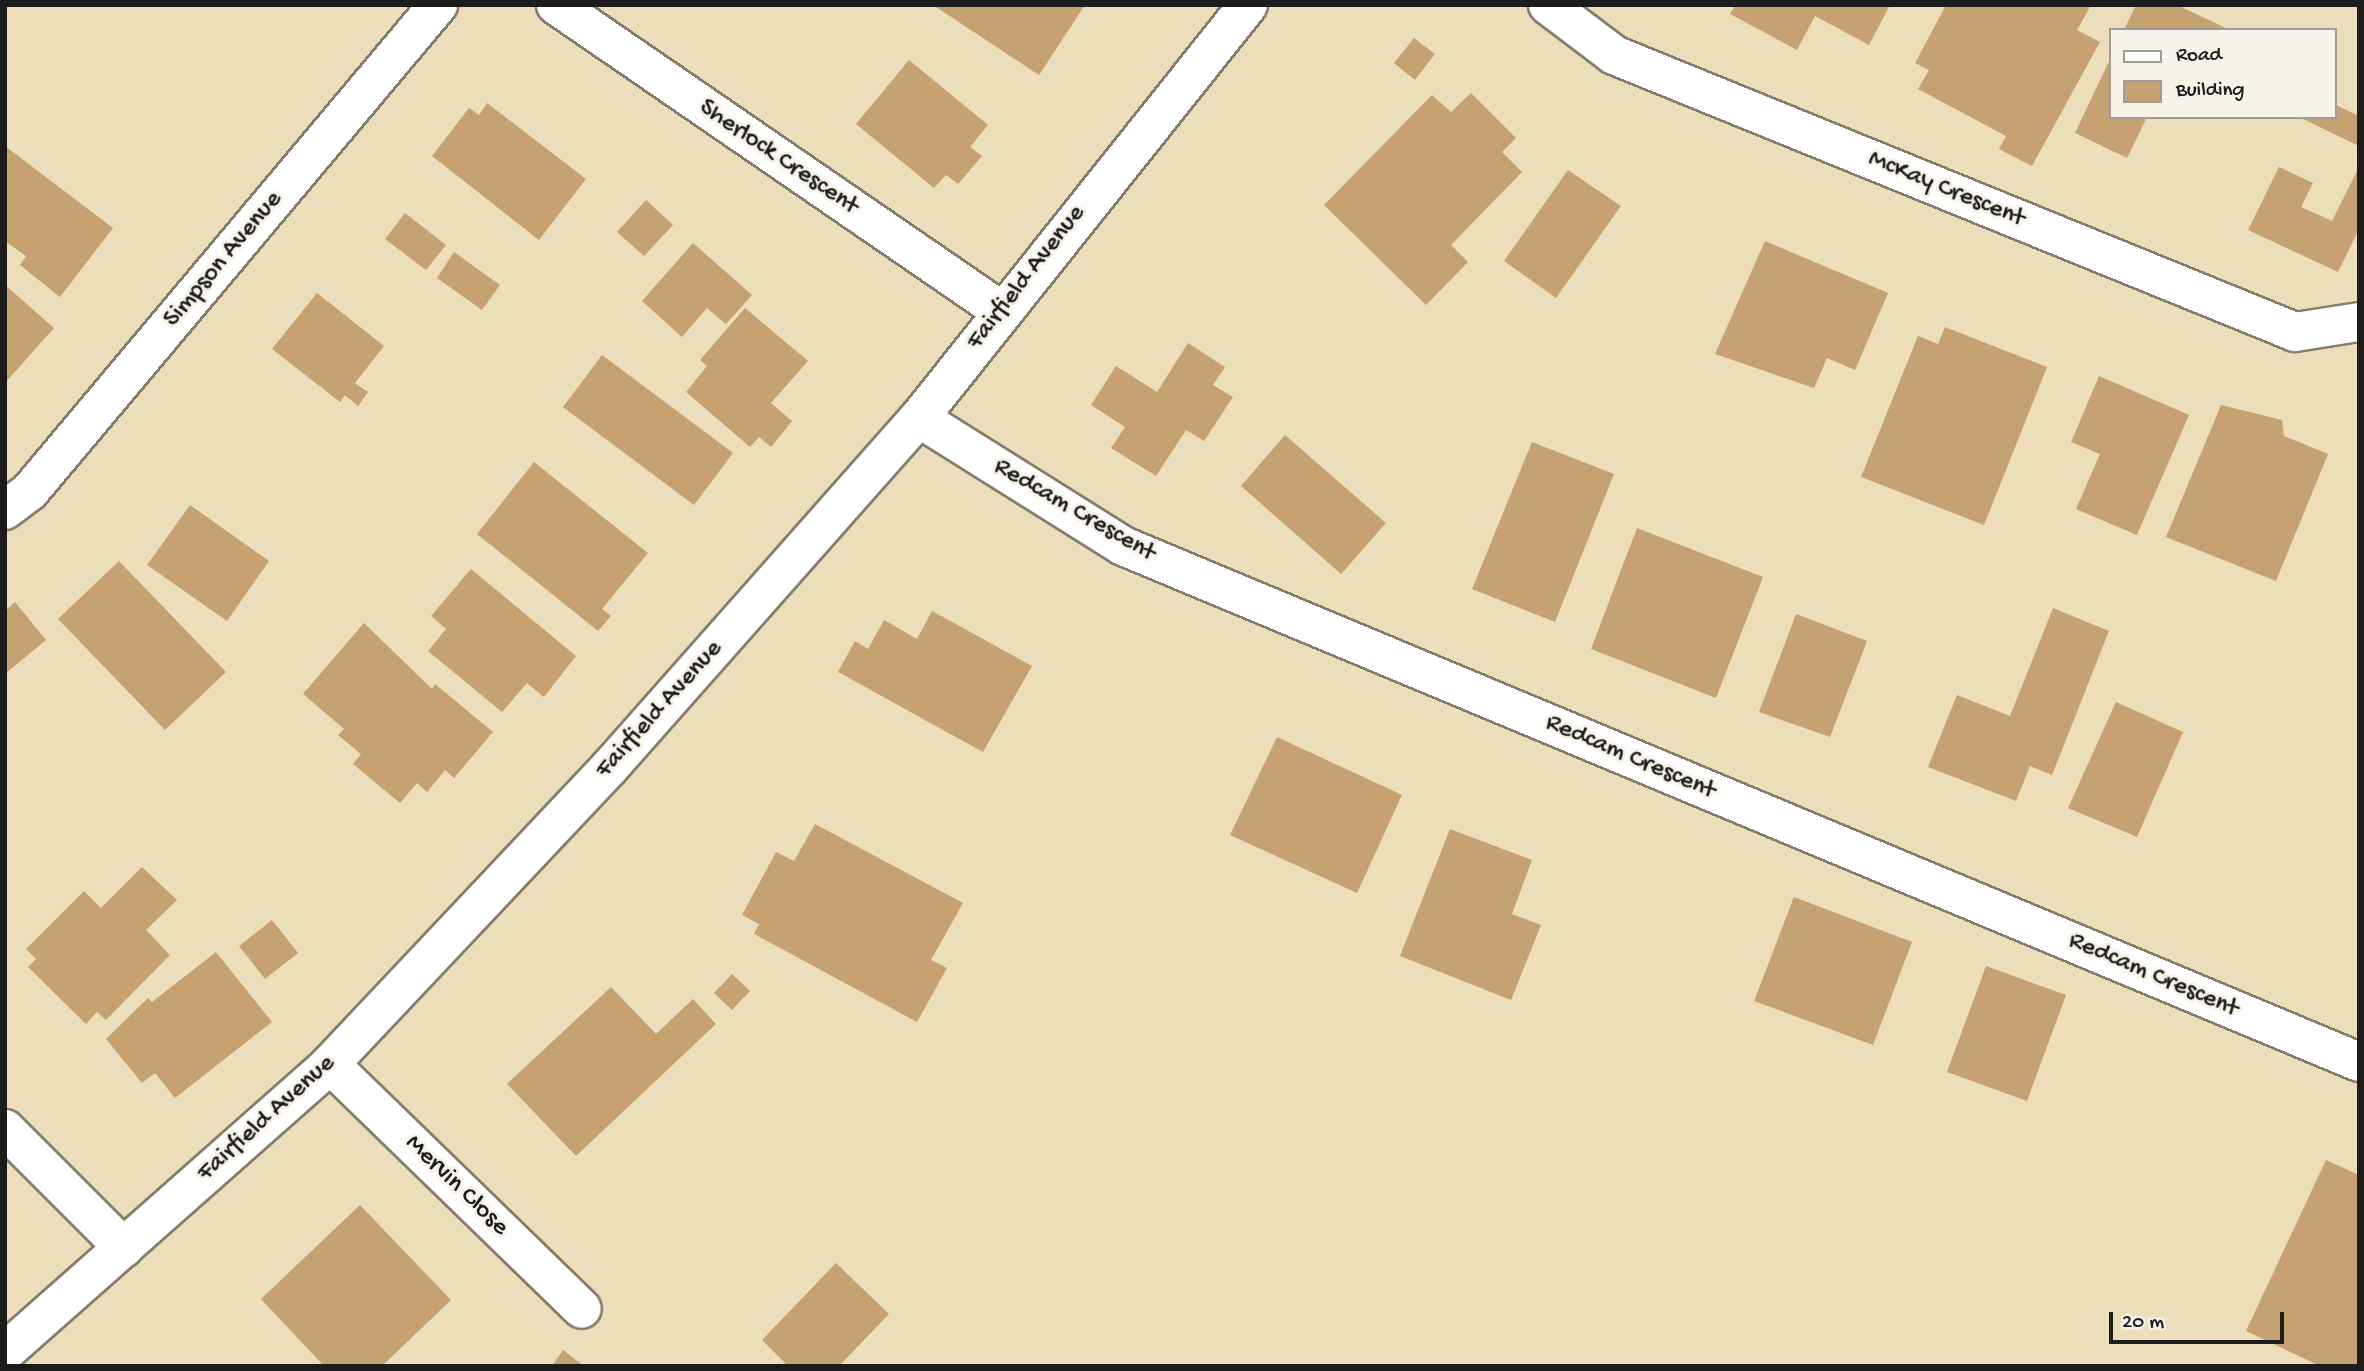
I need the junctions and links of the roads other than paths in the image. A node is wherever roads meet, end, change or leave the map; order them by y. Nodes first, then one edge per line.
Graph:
1 (438, 5) edge
2 (556, 5) edge
3 (1248, 5) edge
4 (1548, 5) edge
5 (1000, 310) junction
6 (2359, 322) edge
7 (919, 418) junction
8 (5, 510) edge
9 (2359, 1062) edge
10 (330, 1063) junction
11 (5, 1129) edge
12 (124, 1248) junction
13 (582, 1309) dead end
14 (5, 1352) edge

1 - 8 street, Simpson Avenue
2 - 5 street, Sherlock Crescent
3 - 5 street, Fairfield Avenue
4 - 6 street, McKay Crescent
5 - 7 street, Fairfield Avenue
7 - 9 street, Redcam Crescent
7 - 10 street, Fairfield Avenue
10 - 12 street, Fairfield Avenue
10 - 13 street, Mervin Close
11 - 12 street
12 - 14 street, Fairfield Avenue

